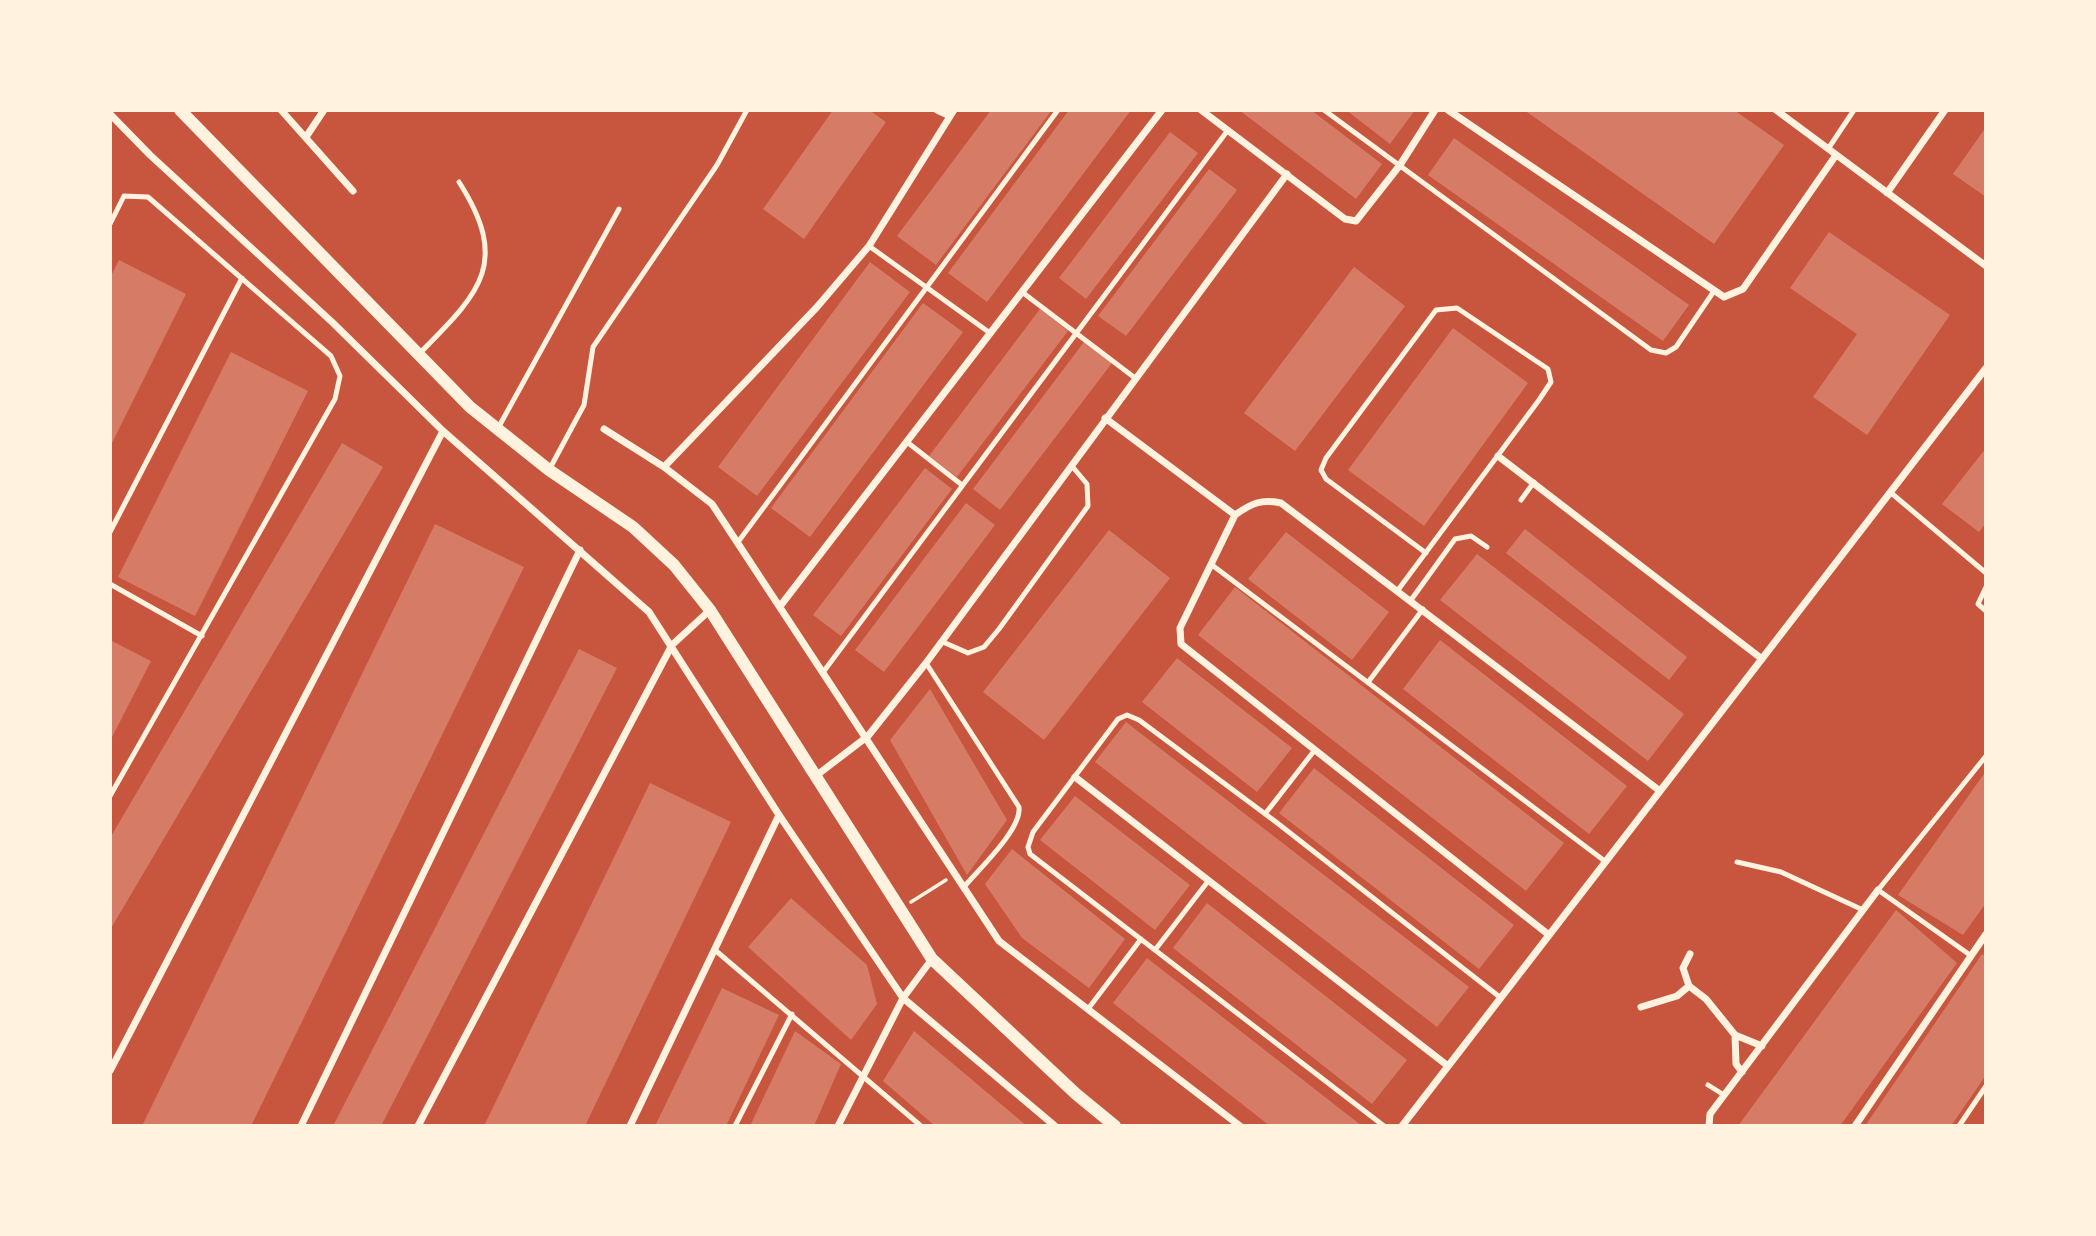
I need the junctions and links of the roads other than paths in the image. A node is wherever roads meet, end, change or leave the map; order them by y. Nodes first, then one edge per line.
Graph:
1 (180, 110) edge
2 (281, 110) edge
3 (324, 110) edge
4 (747, 110) edge
5 (937, 110) edge
6 (1058, 110) edge
7 (1161, 110) edge
8 (1201, 110) edge
9 (1324, 110) edge
10 (1435, 110) edge
11 (1448, 110) edge
12 (1776, 110) edge
13 (1854, 110) edge
14 (1945, 110) edge
15 (952, 113) edge
16 (113, 116) edge
17 (1228, 130) junction
18 (306, 137) junction
19 (1828, 149) junction
20 (1836, 155) junction
21 (1400, 165) junction
22 (1287, 174) junction
23 (459, 182) dead end
24 (353, 191) dead end
25 (1887, 193) junction
26 (619, 209) dead end
27 (110, 224) edge
28 (869, 246) junction
29 (1986, 265) edge
30 (242, 278) junction
31 (928, 286) junction
32 (1714, 291) junction
33 (1022, 292) junction
34 (990, 333) junction
35 (1076, 333) junction
36 (418, 355) junction
37 (1986, 368) edge
38 (1135, 377) junction
39 (1105, 418) junction
40 (604, 429) dead end
41 (443, 431) junction
42 (497, 431) junction
43 (907, 442) junction
44 (1498, 456) junction
45 (1071, 465) junction
46 (664, 467) junction
47 (549, 470) junction
48 (1534, 482) junction
49 (962, 485) junction
50 (1890, 492) junction
51 (1521, 500) dead end
52 (1235, 515) junction
53 (110, 532) edge
54 (738, 542) junction
55 (1488, 547) dead end
56 (580, 550) junction
57 (1426, 553) junction
58 (1212, 565) junction
59 (1986, 573) edge
60 (110, 584) edge
61 (1986, 587) edge
62 (1398, 590) junction
63 (1411, 600) junction
64 (781, 605) junction
65 (710, 610) junction
66 (1423, 610) junction
67 (1986, 611) edge
68 (202, 636) junction
69 (943, 642) junction
70 (673, 645) junction
71 (1762, 659) junction
72 (926, 663) junction
73 (824, 671) junction
74 (1369, 681) junction
75 (867, 736) junction
76 (1314, 751) junction
77 (1986, 756) edge
78 (817, 775) junction
79 (1075, 777) junction
80 (1660, 791) junction
81 (110, 796) edge
82 (1265, 814) junction
83 (779, 815) junction
84 (1605, 862) junction
85 (1737, 862) dead end
86 (1209, 880) junction
87 (964, 887) junction
88 (1878, 890) junction
89 (1863, 910) junction
90 (1549, 934) junction
91 (1986, 934) edge
92 (1141, 939) junction
93 (1982, 946) edge
94 (715, 950) junction
95 (1155, 950) junction
96 (1690, 954) dead end
97 (1970, 956) junction
98 (932, 959) junction
99 (1689, 986) junction
100 (1501, 998) junction
101 (903, 999) junction
102 (1641, 1007) dead end
103 (1088, 1009) junction
104 (792, 1014) junction
105 (1735, 1035) junction
106 (1762, 1046) junction
107 (1448, 1066) junction
108 (110, 1071) edge
109 (1742, 1072) junction
110 (862, 1074) junction
111 (1708, 1084) dead end
112 (1986, 1086) edge
113 (1724, 1096) junction
114 (301, 1126) edge
115 (418, 1126) edge
116 (630, 1126) edge
117 (735, 1126) edge
118 (838, 1126) edge
119 (921, 1126) edge
120 (1055, 1126) edge
121 (1115, 1126) edge
122 (1240, 1126) edge
123 (1384, 1126) edge
124 (1402, 1126) edge
125 (1709, 1126) edge
126 (1855, 1126) edge
127 (1959, 1126) edge

1 - 36 street
2 - 18 street
3 - 18 street
4 - 47 lane
5 - 15 street
6 - 31 lane
7 - 33 street
8 - 17 street
9 - 21 lane
10 - 21 street
11 - 32 street
12 - 19 street
13 - 19 lane
14 - 25 street
15 - 28 street
16 - 41 street
17 - 22 street
17 - 35 lane
18 - 24 street
19 - 20 street
20 - 25 street
20 - 32 street
21 - 22 street
21 - 32 lane
22 - 38 street
23 - 36 lane
25 - 29 street
26 - 42 lane
27 - 30 lane
28 - 31 lane
28 - 46 street
30 - 53 lane
30 - 68 lane
31 - 34 lane
31 - 54 lane
33 - 34 street
33 - 35 lane
34 - 43 street
35 - 38 lane
35 - 49 lane
36 - 42 street
37 - 50 street
38 - 39 street
39 - 45 street
39 - 52 street
40 - 46 street
41 - 56 street
41 - 108 street
42 - 47 street
43 - 49 lane
43 - 64 street
44 - 48 street
44 - 57 lane
44 - 57 lane
45 - 69 street
45 - 69 lane
46 - 54 street
47 - 65 street
48 - 51 lane
48 - 71 street
49 - 73 lane
50 - 59 lane
50 - 71 street
52 - 58 street
52 - 62 street
54 - 64 street
55 - 63 lane
56 - 70 street
56 - 114 street
57 - 62 lane
58 - 74 lane
58 - 76 street
60 - 68 lane
61 - 67 lane
62 - 63 street
63 - 66 street
64 - 73 street
65 - 70 street
65 - 78 street
66 - 74 lane
66 - 80 street
68 - 81 lane
69 - 72 street
70 - 83 street
70 - 115 street
71 - 80 street
72 - 75 street
72 - 87 lane
73 - 75 street
74 - 84 lane
75 - 78 street
75 - 87 street
76 - 82 lane
76 - 90 street
77 - 88 lane
78 - 98 street
79 - 82 lane
79 - 86 street
79 - 92 lane
80 - 84 street
82 - 100 lane
83 - 94 street
83 - 101 street
84 - 90 street
85 - 89 lane
86 - 95 lane
86 - 107 street
87 - 103 street
88 - 89 street
88 - 97 lane
89 - 106 street
90 - 100 street
91 - 93 street
92 - 95 lane
92 - 103 lane
93 - 97 street
94 - 104 lane
94 - 116 street
95 - 123 lane
96 - 99 street
97 - 126 street
98 - 101 street
98 - 121 street
99 - 102 street
99 - 105 street
100 - 107 street
101 - 110 street
101 - 120 street
103 - 122 street
104 - 110 lane
104 - 117 lane
105 - 106 street
105 - 109 street
106 - 109 street
107 - 124 street
109 - 113 street
110 - 118 street
110 - 119 lane
111 - 113 lane
112 - 127 lane
113 - 125 street

